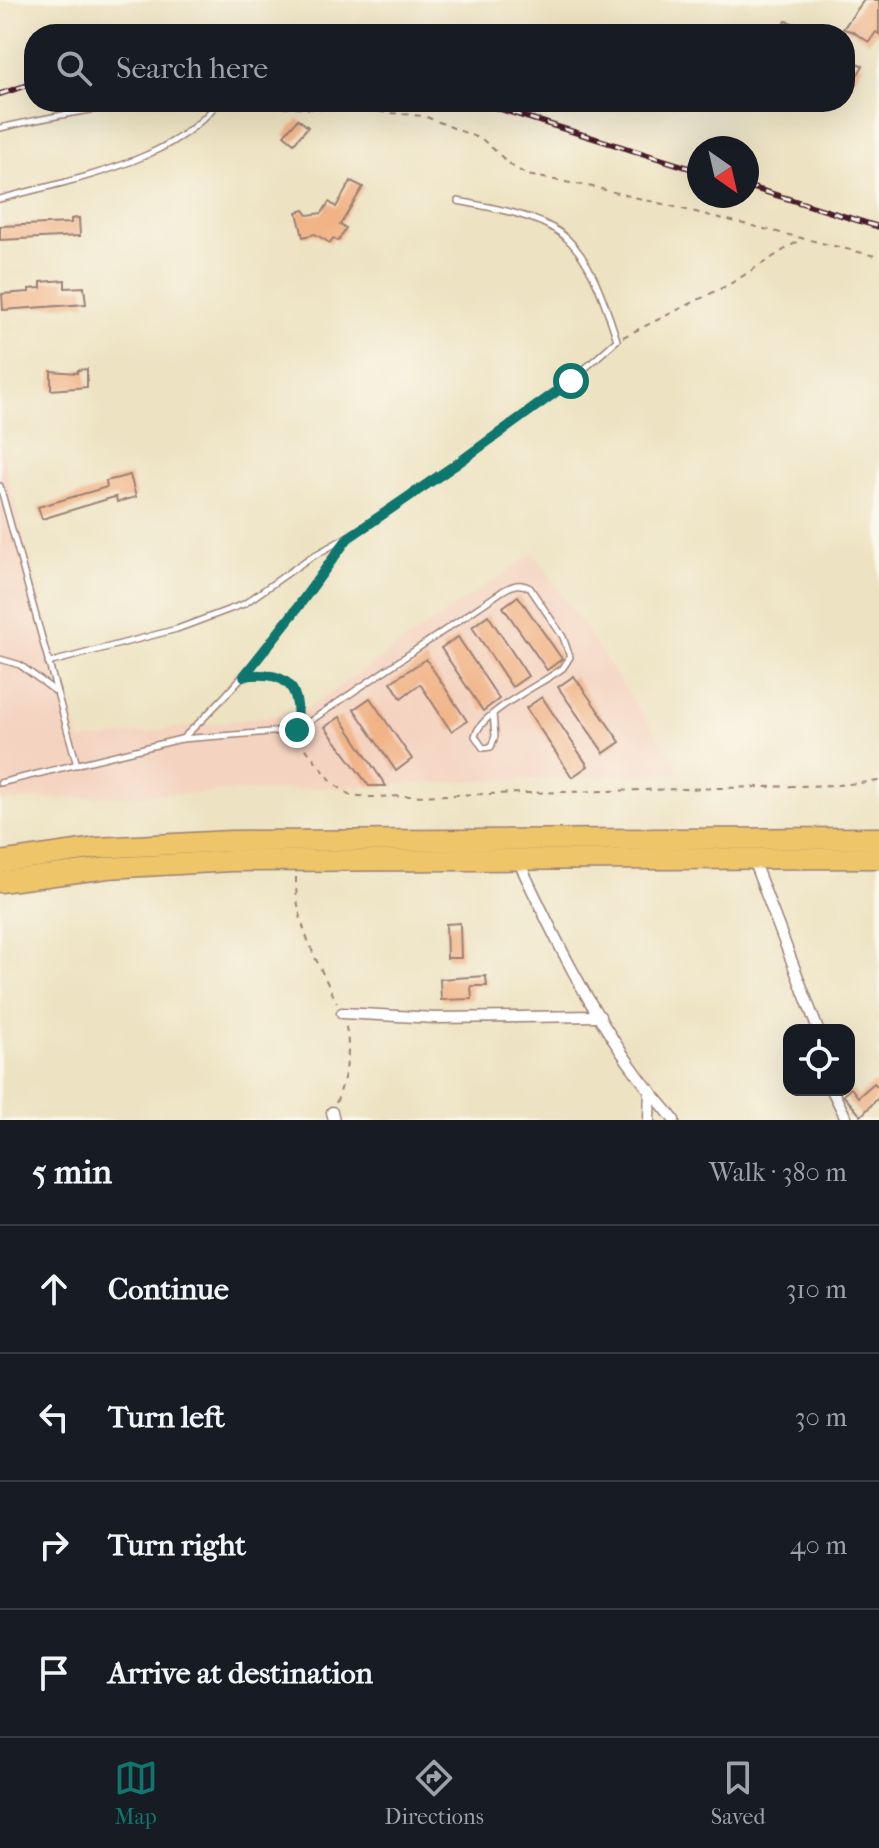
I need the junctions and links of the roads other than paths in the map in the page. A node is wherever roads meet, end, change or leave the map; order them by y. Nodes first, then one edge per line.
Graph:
1 (100, 112) edge
2 (210, 112) edge
3 (0, 128) edge
4 (0, 199) edge
5 (458, 201) dead end
6 (0, 486) edge
7 (348, 538) junction
8 (0, 659) edge
9 (48, 663) junction
10 (244, 676) junction
11 (56, 692) junction
12 (493, 714) junction
13 (294, 731) junction
14 (181, 739) junction
15 (77, 765) junction
16 (0, 783) edge
17 (879, 838) edge
18 (752, 857) junction
19 (518, 858) junction
20 (879, 858) edge
21 (0, 862) edge
22 (0, 882) edge
23 (342, 1013) road end
24 (600, 1016) junction
25 (816, 1024) edge
26 (650, 1090) junction
27 (835, 1096) edge
28 (649, 1120) edge
29 (674, 1120) edge
30 (847, 1120) edge

1 - 3 lane
2 - 4 lane
5 - 7 lane
6 - 9 lane
7 - 9 lane
7 - 10 lane
8 - 11 lane
9 - 11 lane
10 - 13 lane
10 - 14 lane
11 - 15 lane
12 - 12 lane
12 - 13 lane
13 - 14 lane
14 - 15 lane
15 - 16 lane
17 - 21 highway
18 - 19 highway
18 - 20 highway
18 - 25 street
19 - 22 highway
19 - 24 street
23 - 24 street
24 - 26 street
26 - 28 street
26 - 29 street
27 - 30 street

